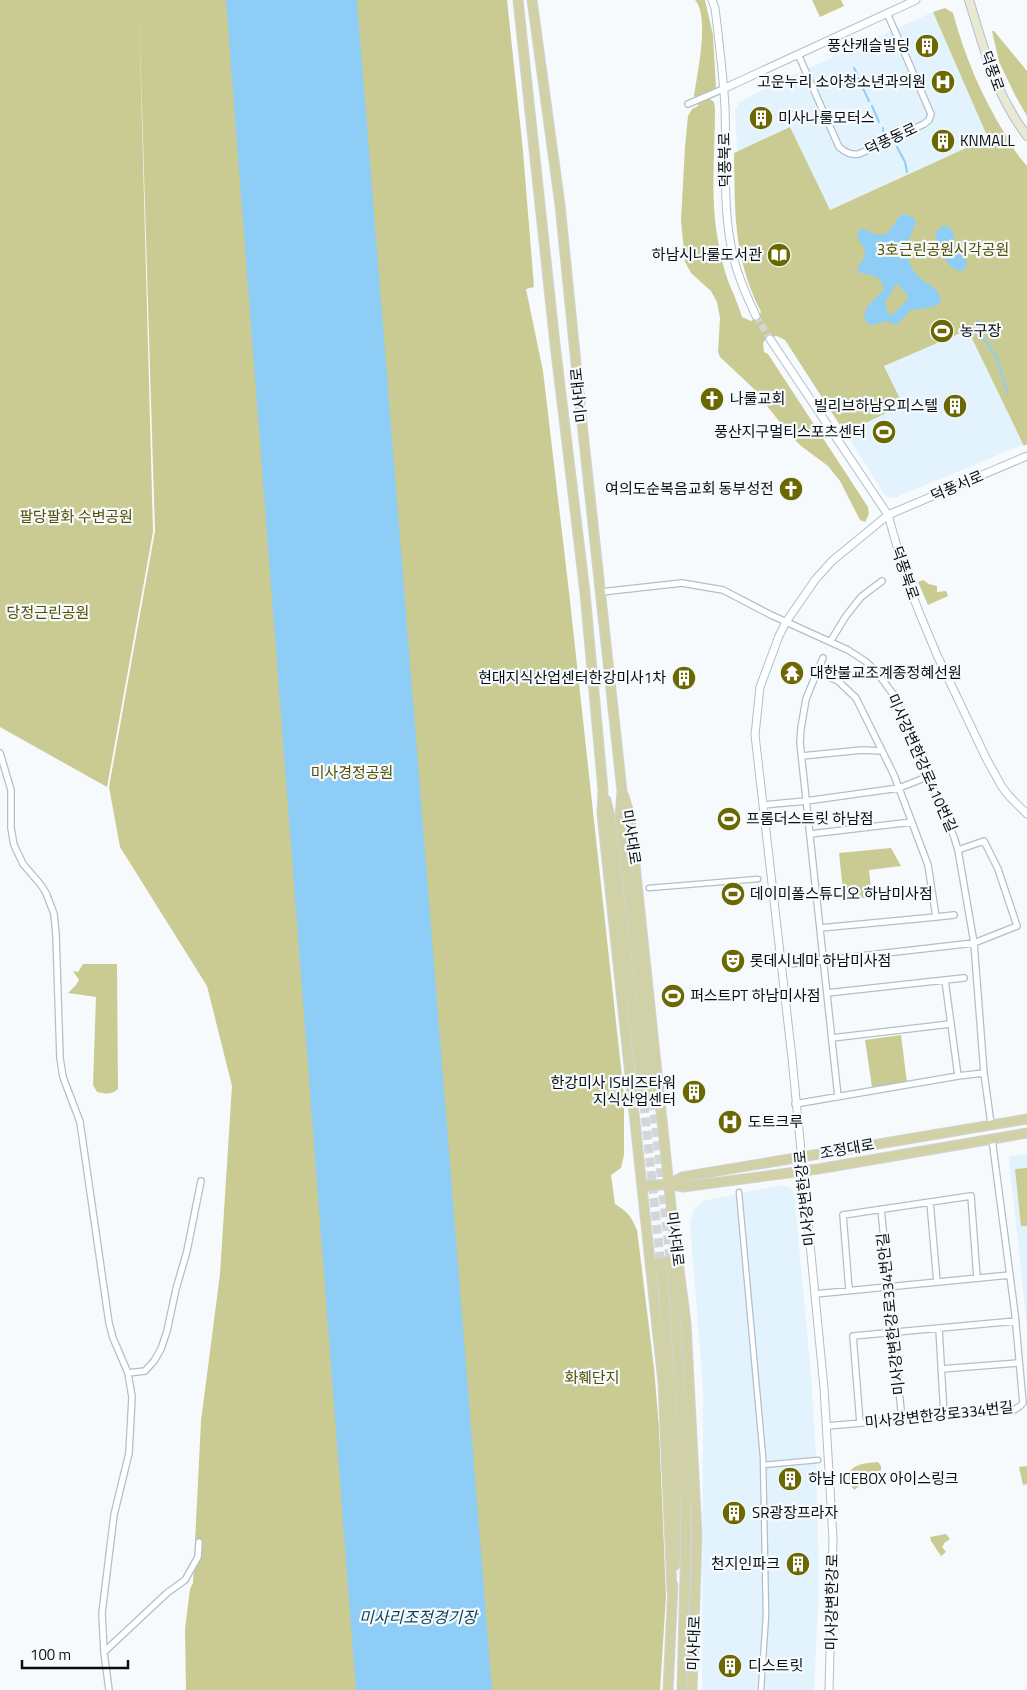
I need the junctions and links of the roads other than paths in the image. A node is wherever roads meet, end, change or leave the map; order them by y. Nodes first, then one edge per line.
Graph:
1 (514, 0) edge
2 (518, 0) edge
3 (532, 0) edge
4 (536, 0) edge
5 (712, 0) edge
6 (916, 0) edge
7 (969, 0) edge
8 (887, 13) junction
9 (535, 22) junction
10 (520, 23) junction
11 (798, 54) junction
12 (723, 89) junction
13 (688, 104) dead end
14 (1027, 136) edge
15 (756, 316) tunnel mouth
16 (770, 339) tunnel mouth
17 (1027, 456) edge
18 (888, 515) junction
19 (882, 581) dead end
20 (601, 592) junction
21 (786, 622) junction
22 (830, 642) junction
23 (823, 658) dead end
24 (817, 672) junction
25 (882, 751) junction
26 (0, 753) edge
27 (802, 756) junction
28 (928, 777) junction
29 (899, 788) junction
30 (603, 790) junction
31 (622, 791) junction
32 (806, 801) junction
33 (763, 805) junction
34 (1027, 814) edge
35 (912, 822) junction
36 (810, 834) junction
37 (958, 850) junction
38 (758, 879) dead end
39 (649, 888) dead end
40 (954, 915) dead end
41 (936, 917) junction
42 (820, 928) junction
43 (974, 943) junction
44 (824, 960) junction
45 (781, 965) junction
46 (964, 978) dead end
47 (945, 980) junction
48 (827, 993) junction
49 (950, 1024) junction
50 (832, 1038) junction
51 (984, 1073) junction
52 (958, 1076) junction
53 (838, 1097) junction
54 (795, 1104) junction
55 (1027, 1118) edge
56 (991, 1124) junction
57 (1027, 1133) edge
58 (992, 1139) junction
59 (801, 1158) junction
60 (803, 1171) junction
61 (201, 1181) dead end
62 (669, 1184) junction
63 (643, 1186) junction
64 (739, 1192) dead end
65 (930, 1202) junction
66 (881, 1209) junction
67 (661, 1268) tunnel mouth
68 (675, 1269) junction
69 (1010, 1275) junction
70 (652, 1276) junction
71 (977, 1278) junction
72 (937, 1282) junction
73 (889, 1287) junction
74 (848, 1290) junction
75 (815, 1294) junction
76 (1016, 1321) junction
77 (939, 1328) junction
78 (893, 1332) junction
79 (1019, 1363) junction
80 (941, 1369) junction
81 (128, 1373) junction
82 (944, 1416) junction
83 (902, 1420) junction
84 (860, 1423) junction
85 (827, 1426) junction
86 (818, 1460) dead end
87 (763, 1465) junction
88 (199, 1542) dead end
89 (672, 1591) junction
90 (104, 1652) junction
91 (109, 1690) edge
92 (668, 1690) edge
93 (682, 1690) edge
94 (692, 1690) edge
95 (761, 1690) edge
96 (829, 1690) edge

1 - 10 main road
2 - 10 main road, 미사대로
3 - 9 main road, 미사대로
4 - 9 main road
5 - 12 street, 덕풍북로
6 - 8 street
7 - 14 main road, 덕풍로
8 - 11 street
8 - 11 street, 덕풍동로
9 - 20 main road, 미사대로
10 - 30 main road, 미사대로
11 - 12 street
12 - 13 street
12 - 15 street, 덕풍북로
16 - 18 street, 덕풍북로
17 - 18 street, 덕풍서로
18 - 21 street, 미사강변한강로
18 - 34 street, 덕풍북로
19 - 22 street
20 - 21 street, 미사강변한강로410번길
20 - 31 main road, 미사대로
21 - 22 street, 미사강변한강로410번길
21 - 33 street, 미사강변한강로
22 - 28 street, 미사강변한강로410번길
23 - 24 street
24 - 25 street
24 - 27 street
25 - 27 street
25 - 29 street
26 - 81 street
27 - 32 street
28 - 29 street
28 - 37 street, 미사강변한강로410번길
29 - 32 street
29 - 35 street
30 - 31 main road, 미사대로
30 - 63 main road, 미사대로
31 - 62 main road, 미사대로
32 - 33 street
32 - 36 street
33 - 45 street, 미사강변한강로
35 - 36 street
35 - 41 street
36 - 42 street
37 - 43 street, 미사강변한강로410번길
37 - 43 street
38 - 39 street
40 - 41 street
41 - 42 street
42 - 44 street
43 - 44 street
43 - 51 street, 미사강변한강로410번길
44 - 45 street
44 - 48 street
45 - 54 street, 미사강변한강로
46 - 47 street
47 - 48 street
47 - 49 street
48 - 50 street
49 - 50 street
49 - 52 street
50 - 53 street
51 - 52 street
51 - 56 street, 미사강변한강로410번길
52 - 53 street
53 - 54 street
54 - 59 street, 미사강변한강로
55 - 56 main road, 조정대로
56 - 59 main road, 조정대로
57 - 58 main road, 조정대로
58 - 60 main road, 조정대로
58 - 69 street, 미사강변한강로334번길
59 - 60 street, 미사강변한강로
59 - 62 main road, 조정대로
60 - 62 main road, 조정대로
60 - 75 street, 미사강변한강로
61 - 81 street
62 - 63 main road, 조정대로
62 - 68 main road, 미사대로
63 - 70 main road, 미사대로
64 - 87 street
65 - 66 street
65 - 71 street
65 - 72 street
66 - 73 street, 미사강변한강로334번안길
66 - 74 street
67 - 89 main road, 미사대로
68 - 70 main road
68 - 93 main road, 미사대로
68 - 94 main road, 미사대로
69 - 71 street
69 - 76 street, 미사강변한강로334번길
70 - 89 main road, 미사대로
71 - 72 street
72 - 73 street
73 - 74 street
73 - 78 street, 미사강변한강로334번안길
74 - 75 street
75 - 85 street, 미사강변한강로
76 - 77 street
76 - 79 street, 미사강변한강로334번길
77 - 78 street
77 - 80 street
78 - 83 street, 미사강변한강로334번안길
78 - 84 street
79 - 80 street
79 - 82 street, 미사강변한강로334번길
80 - 82 street
81 - 90 street
82 - 83 street, 미사강변한강로334번길
83 - 84 street, 미사강변한강로334번길
84 - 85 street, 미사강변한강로334번길
85 - 96 street, 미사강변한강로
86 - 87 street
87 - 95 street
88 - 90 street
89 - 92 main road, 미사대로
90 - 91 street

